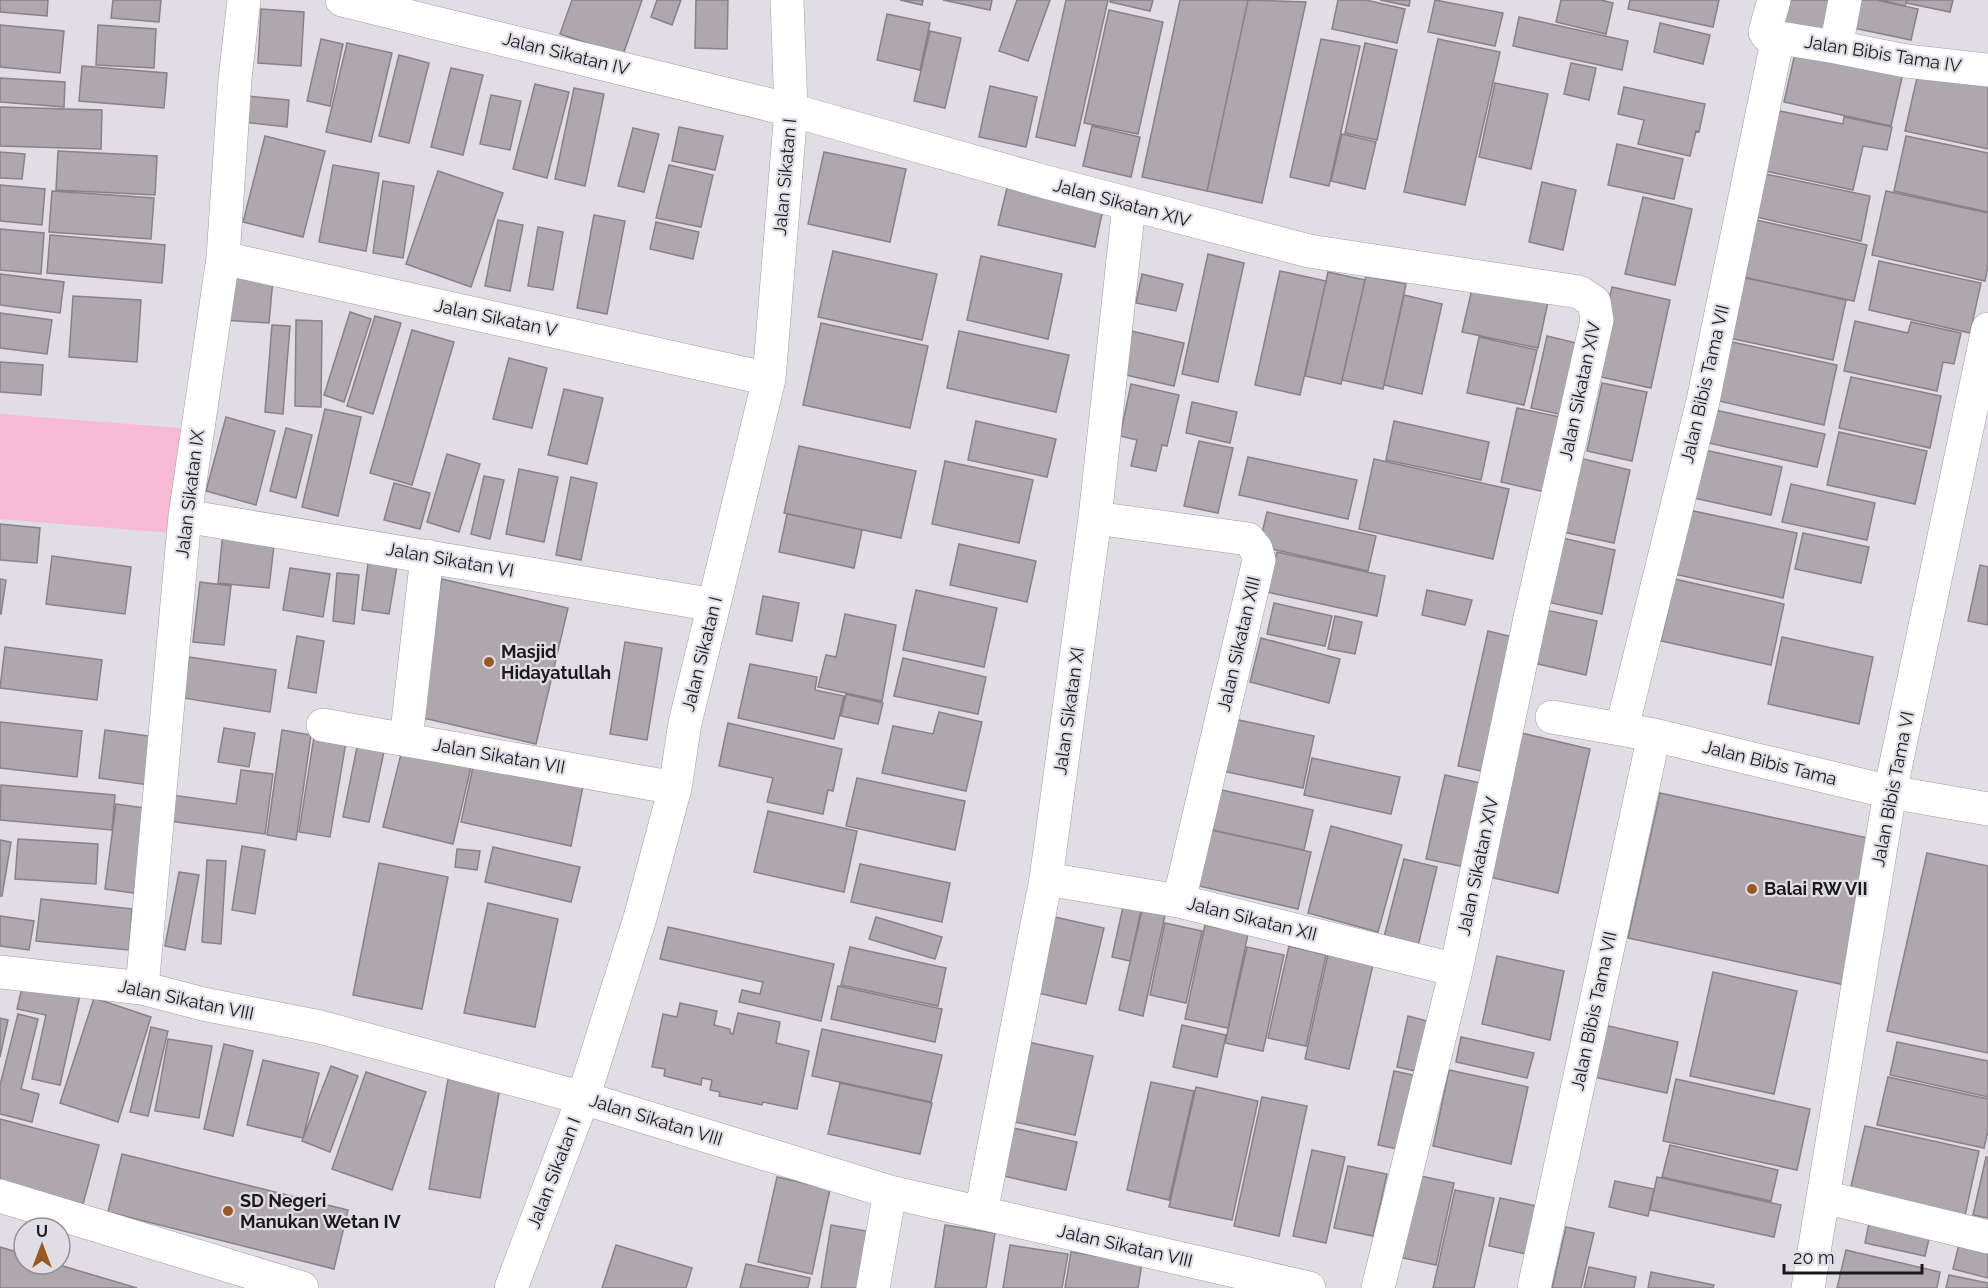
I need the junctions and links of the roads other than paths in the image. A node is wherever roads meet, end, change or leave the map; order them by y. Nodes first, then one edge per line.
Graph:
1 (244, 0) edge
2 (342, 0) edge
3 (787, 0) edge
4 (1774, 0) edge
5 (1845, 0) edge
6 (1778, 37) junction
7 (1836, 47) junction
8 (1988, 70) edge
9 (791, 110) junction
10 (1129, 205) junction
11 (223, 258) junction
12 (1988, 329) edge
13 (769, 379) junction
14 (185, 516) junction
15 (1095, 518) junction
16 (427, 556) junction
17 (714, 604) junction
18 (1552, 717) dead end
19 (323, 725) dead end
20 (1622, 728) junction
21 (1654, 735) junction
22 (406, 740) junction
23 (675, 788) junction
24 (1890, 792) junction
25 (1988, 810) edge
26 (1046, 879) junction
27 (1179, 901) junction
28 (1456, 970) junction
29 (0, 972) edge
30 (142, 988) junction
31 (583, 1098) junction
32 (890, 1192) junction
33 (0, 1196) edge
34 (1824, 1197) junction
35 (981, 1213) junction
36 (1988, 1237) edge
37 (302, 1288) edge
38 (512, 1288) edge
39 (873, 1288) edge
40 (1309, 1288) edge
41 (1378, 1288) edge
42 (1534, 1288) edge
43 (1808, 1288) edge

1 - 11 street, Jalan Sikatan IX
2 - 9 street, Jalan Sikatan IV
3 - 9 street, Jalan Sikatan I
4 - 6 street
5 - 7 street
6 - 7 street, Jalan Bibis Tama IV
6 - 20 street, Jalan Bibis Tama VII
7 - 8 street, Jalan Bibis Tama IV
9 - 10 street, Jalan Sikatan XIV
9 - 13 street, Jalan Sikatan I
10 - 15 street, Jalan Sikatan XI
10 - 28 street, Jalan Sikatan XIV
11 - 13 street, Jalan Sikatan V
11 - 14 street, Jalan Sikatan IX
12 - 24 street, Jalan Bibis Tama VI
13 - 17 street, Jalan Sikatan I
14 - 16 street, Jalan Sikatan VI
14 - 30 street, Jalan Sikatan IX
15 - 26 street, Jalan Sikatan XI
15 - 27 street, Jalan Sikatan XIII
16 - 17 street, Jalan Sikatan VI
16 - 22 street
17 - 23 street, Jalan Sikatan I
18 - 20 street, Jalan Bibis Tama
19 - 22 street, Jalan Sikatan VII
20 - 21 street, Jalan Bibis Tama
21 - 24 street, Jalan Bibis Tama
21 - 42 street, Jalan Bibis Tama VII
22 - 23 street, Jalan Sikatan VII
23 - 31 street, Jalan Sikatan I
24 - 25 street, Jalan Bibis Tama
24 - 34 street, Jalan Bibis Tama VI
26 - 27 street, Jalan Sikatan XII
26 - 35 street, Jalan Sikatan XI
27 - 28 street, Jalan Sikatan XII
28 - 41 street, Jalan Sikatan XIV
29 - 30 street, Jalan Sikatan VIII
30 - 31 street, Jalan Sikatan VIII
31 - 32 street, Jalan Sikatan VIII
31 - 38 street, Jalan Sikatan I
32 - 35 street, Jalan Sikatan VIII
32 - 39 street
33 - 37 street
34 - 36 street
34 - 43 street, Jalan Bibis Tama VI
35 - 40 street, Jalan Sikatan VIII

